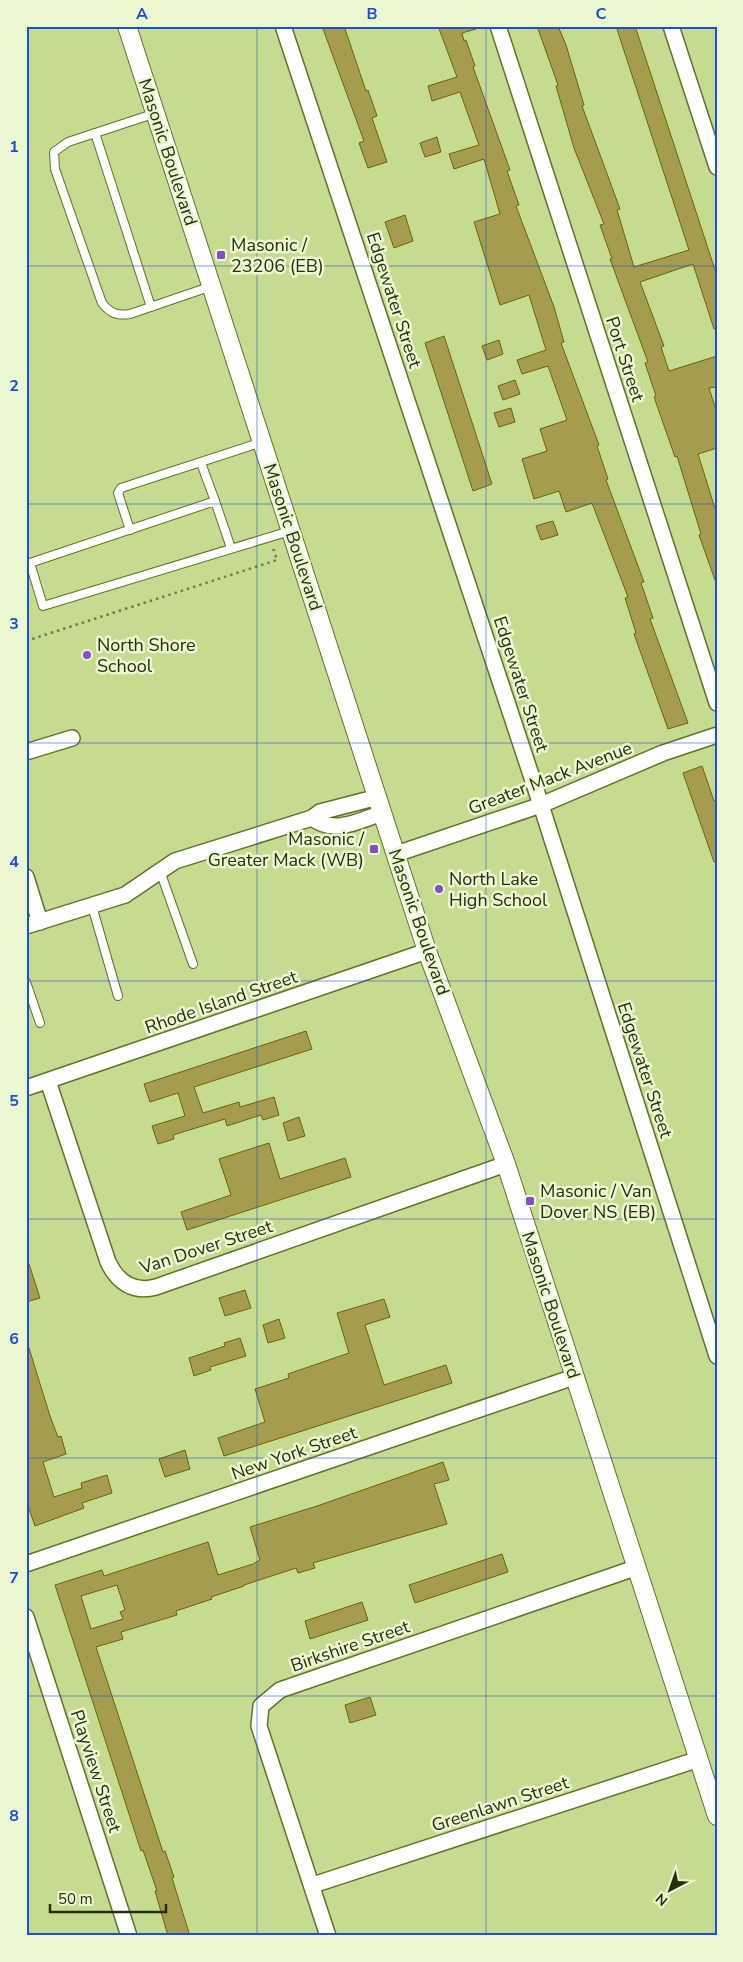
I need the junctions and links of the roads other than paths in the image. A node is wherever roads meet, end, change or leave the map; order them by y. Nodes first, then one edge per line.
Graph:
1 (127, 26) edge
2 (283, 26) edge
3 (498, 26) edge
4 (671, 26) edge
5 (156, 113) junction
6 (95, 133) junction
7 (717, 166) edge
8 (212, 286) junction
9 (152, 307) junction
10 (262, 442) junction
11 (201, 462) junction
12 (215, 501) junction
13 (130, 530) junction
14 (291, 530) junction
15 (231, 548) junction
16 (717, 703) edge
17 (717, 735) edge
18 (72, 738) dead end
19 (26, 752) edge
20 (380, 805) junction
21 (541, 805) junction
22 (396, 854) junction
23 (160, 871) junction
24 (26, 877) edge
25 (92, 906) junction
26 (33, 924) edge
27 (427, 951) junction
28 (193, 964) dead end
29 (26, 982) edge
30 (118, 996) dead end
31 (40, 1023) dead end
32 (48, 1081) junction
33 (26, 1088) edge
34 (506, 1164) junction
35 (717, 1356) edge
36 (574, 1377) junction
37 (26, 1564) edge
38 (635, 1568) junction
39 (26, 1617) edge
40 (699, 1759) junction
41 (717, 1816) edge
42 (313, 1885) junction
43 (129, 1936) edge
44 (328, 1936) edge

1 - 5 street, Masonic Boulevard
2 - 21 street, Edgewater Street
3 - 16 street, Port Street
4 - 7 street
5 - 6 lane
5 - 8 street, Masonic Boulevard
6 - 9 lane
6 - 9 lane
8 - 9 lane
8 - 10 street, Masonic Boulevard
10 - 11 lane
10 - 14 street, Masonic Boulevard
11 - 12 lane
11 - 13 lane
12 - 13 lane
12 - 15 lane
13 - 15 lane
14 - 15 lane
14 - 20 street, Masonic Boulevard
17 - 21 street, Greater Mack Avenue
18 - 19 street
20 - 22 street, Masonic Boulevard
20 - 23 street
21 - 22 street, Greater Mack Avenue
21 - 35 street, Edgewater Street
22 - 27 street, Masonic Boulevard
23 - 25 street
23 - 28 lane
24 - 26 street
25 - 26 street
25 - 30 lane
27 - 32 street, Rhode Island Street
27 - 34 street, Masonic Boulevard
29 - 31 lane
32 - 33 street, Rhode Island Street
32 - 34 street, Van Dover Street
34 - 36 street, Masonic Boulevard
36 - 37 street, New York Street
36 - 38 street, Masonic Boulevard
38 - 40 street, Masonic Boulevard
38 - 42 street, Birkshire Street
39 - 43 street, Playview Street
40 - 41 street, Masonic Boulevard
40 - 42 street, Greenlawn Street
42 - 44 street, Birkshire Street

